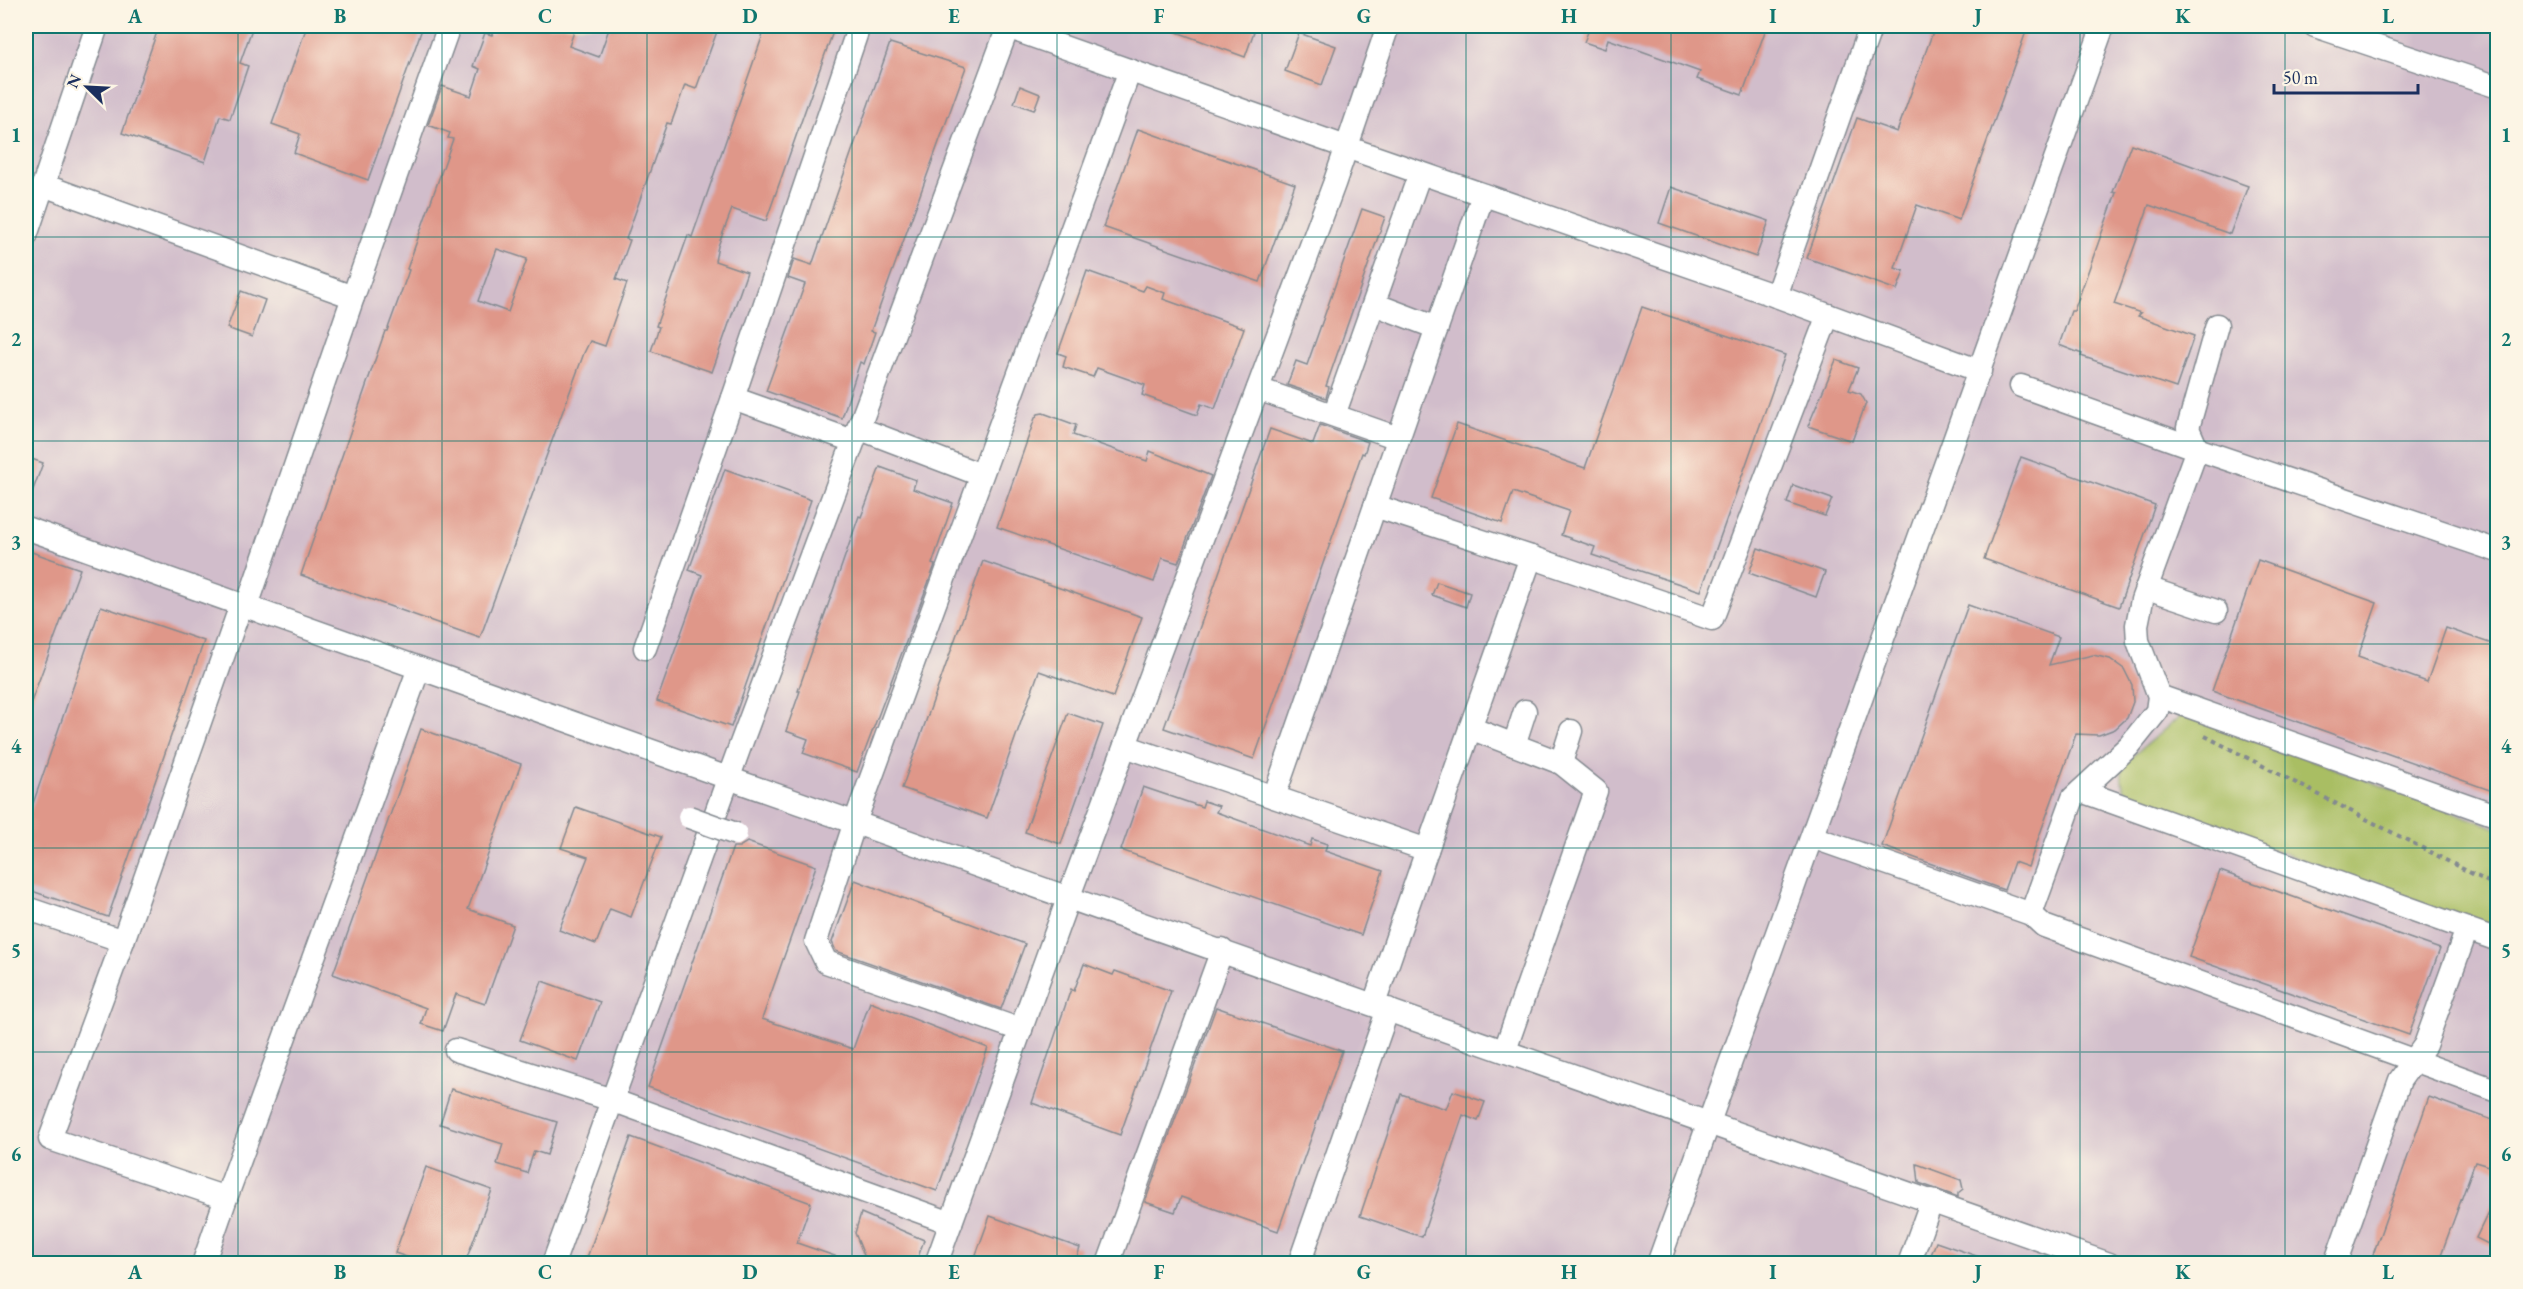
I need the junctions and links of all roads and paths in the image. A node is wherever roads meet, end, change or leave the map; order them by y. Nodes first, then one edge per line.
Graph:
1 (97, 26) edge
2 (449, 26) edge
3 (859, 26) edge
4 (1006, 26) edge
5 (1388, 26) edge
6 (1869, 26) edge
7 (2103, 26) edge
8 (2314, 26) edge
9 (1130, 70) junction
10 (2498, 87) edge
11 (1346, 147) junction
12 (1420, 173) junction
13 (43, 185) junction
14 (1483, 195) junction
15 (26, 236) edge
16 (1776, 296) junction
17 (353, 297) junction
18 (1374, 304) junction
19 (1828, 315) junction
20 (2217, 324) dead end
21 (1437, 328) junction
22 (1980, 371) junction
23 (2021, 386) dead end
24 (1258, 389) junction
25 (733, 398) junction
26 (1334, 415) junction
27 (856, 434) junction
28 (1398, 438) junction
29 (2197, 449) junction
30 (981, 475) junction
31 (1375, 506) junction
32 (26, 528) edge
33 (2498, 551) edge
34 (1531, 557) junction
35 (2147, 588) junction
36 (244, 606) junction
37 (2216, 611) dead end
38 (645, 648) dead end
39 (418, 668) junction
40 (2159, 696) junction
41 (1526, 711) dead end
42 (1470, 728) junction
43 (1571, 731) dead end
44 (2199, 733) dead end
45 (1514, 745) junction
46 (1125, 746) junction
47 (1561, 763) junction
48 (728, 778) junction
49 (2081, 791) junction
50 (1274, 797) junction
51 (2498, 816) edge
52 (689, 817) dead end
53 (855, 822) junction
54 (736, 834) dead end
55 (1812, 837) junction
56 (1427, 850) junction
57 (2498, 887) edge
58 (1069, 897) junction
59 (26, 908) edge
60 (2031, 914) junction
61 (2467, 929) junction
62 (2498, 940) edge
63 (123, 941) junction
64 (1221, 950) junction
65 (1381, 1007) junction
66 (1021, 1030) junction
67 (456, 1050) dead end
68 (1505, 1050) junction
69 (2413, 1061) junction
70 (2498, 1090) edge
71 (612, 1100) junction
72 (1709, 1121) junction
73 (226, 1198) junction
74 (1932, 1200) junction
75 (951, 1223) junction
76 (203, 1263) edge
77 (553, 1263) edge
78 (936, 1263) edge
79 (1108, 1263) edge
80 (1299, 1263) edge
81 (1658, 1263) edge
82 (1909, 1263) edge
83 (2109, 1263) edge
84 (2335, 1263) edge

1 - 13 lane
2 - 17 lane
3 - 25 lane
4 - 9 lane
4 - 27 lane
5 - 11 lane
6 - 16 lane
7 - 22 lane
8 - 10 lane
9 - 11 lane
9 - 30 lane
11 - 12 lane
11 - 24 lane
12 - 14 lane
12 - 18 lane
13 - 15 lane
13 - 17 lane
14 - 16 lane
14 - 21 lane
16 - 19 lane
17 - 36 lane
18 - 21 lane
18 - 26 lane
19 - 22 lane
19 - 34 lane
20 - 29 lane
21 - 28 lane
22 - 55 lane
23 - 29 lane
24 - 26 lane
24 - 46 lane
25 - 27 lane
25 - 38 lane
26 - 28 lane
27 - 30 lane
27 - 48 lane
28 - 31 lane
29 - 33 lane
29 - 35 lane
30 - 53 lane
31 - 34 lane
31 - 50 lane
32 - 36 lane
34 - 42 lane
35 - 37 lane
35 - 40 lane
36 - 39 lane
36 - 63 lane
39 - 48 lane
39 - 73 lane
40 - 49 lane
40 - 51 lane
41 - 45 lane
42 - 45 lane
42 - 56 lane
43 - 47 lane
44 - 57 path
45 - 47 lane
46 - 50 lane
46 - 58 lane
47 - 68 lane
48 - 53 lane
48 - 71 lane
49 - 60 lane
49 - 61 lane
50 - 56 lane
52 - 54 lane, bridge
53 - 58 lane
53 - 66 lane
55 - 60 lane
55 - 72 lane
56 - 65 lane
58 - 64 lane
58 - 66 lane
59 - 63 lane
60 - 69 lane
61 - 62 lane
61 - 69 lane
63 - 73 lane
64 - 65 lane
64 - 79 lane
65 - 68 lane
65 - 80 lane
66 - 75 lane
67 - 71 lane
68 - 72 lane
69 - 70 lane
69 - 84 lane
71 - 75 lane
71 - 77 lane
72 - 74 lane
72 - 81 lane
73 - 76 lane
74 - 82 lane
74 - 83 lane
75 - 78 lane

